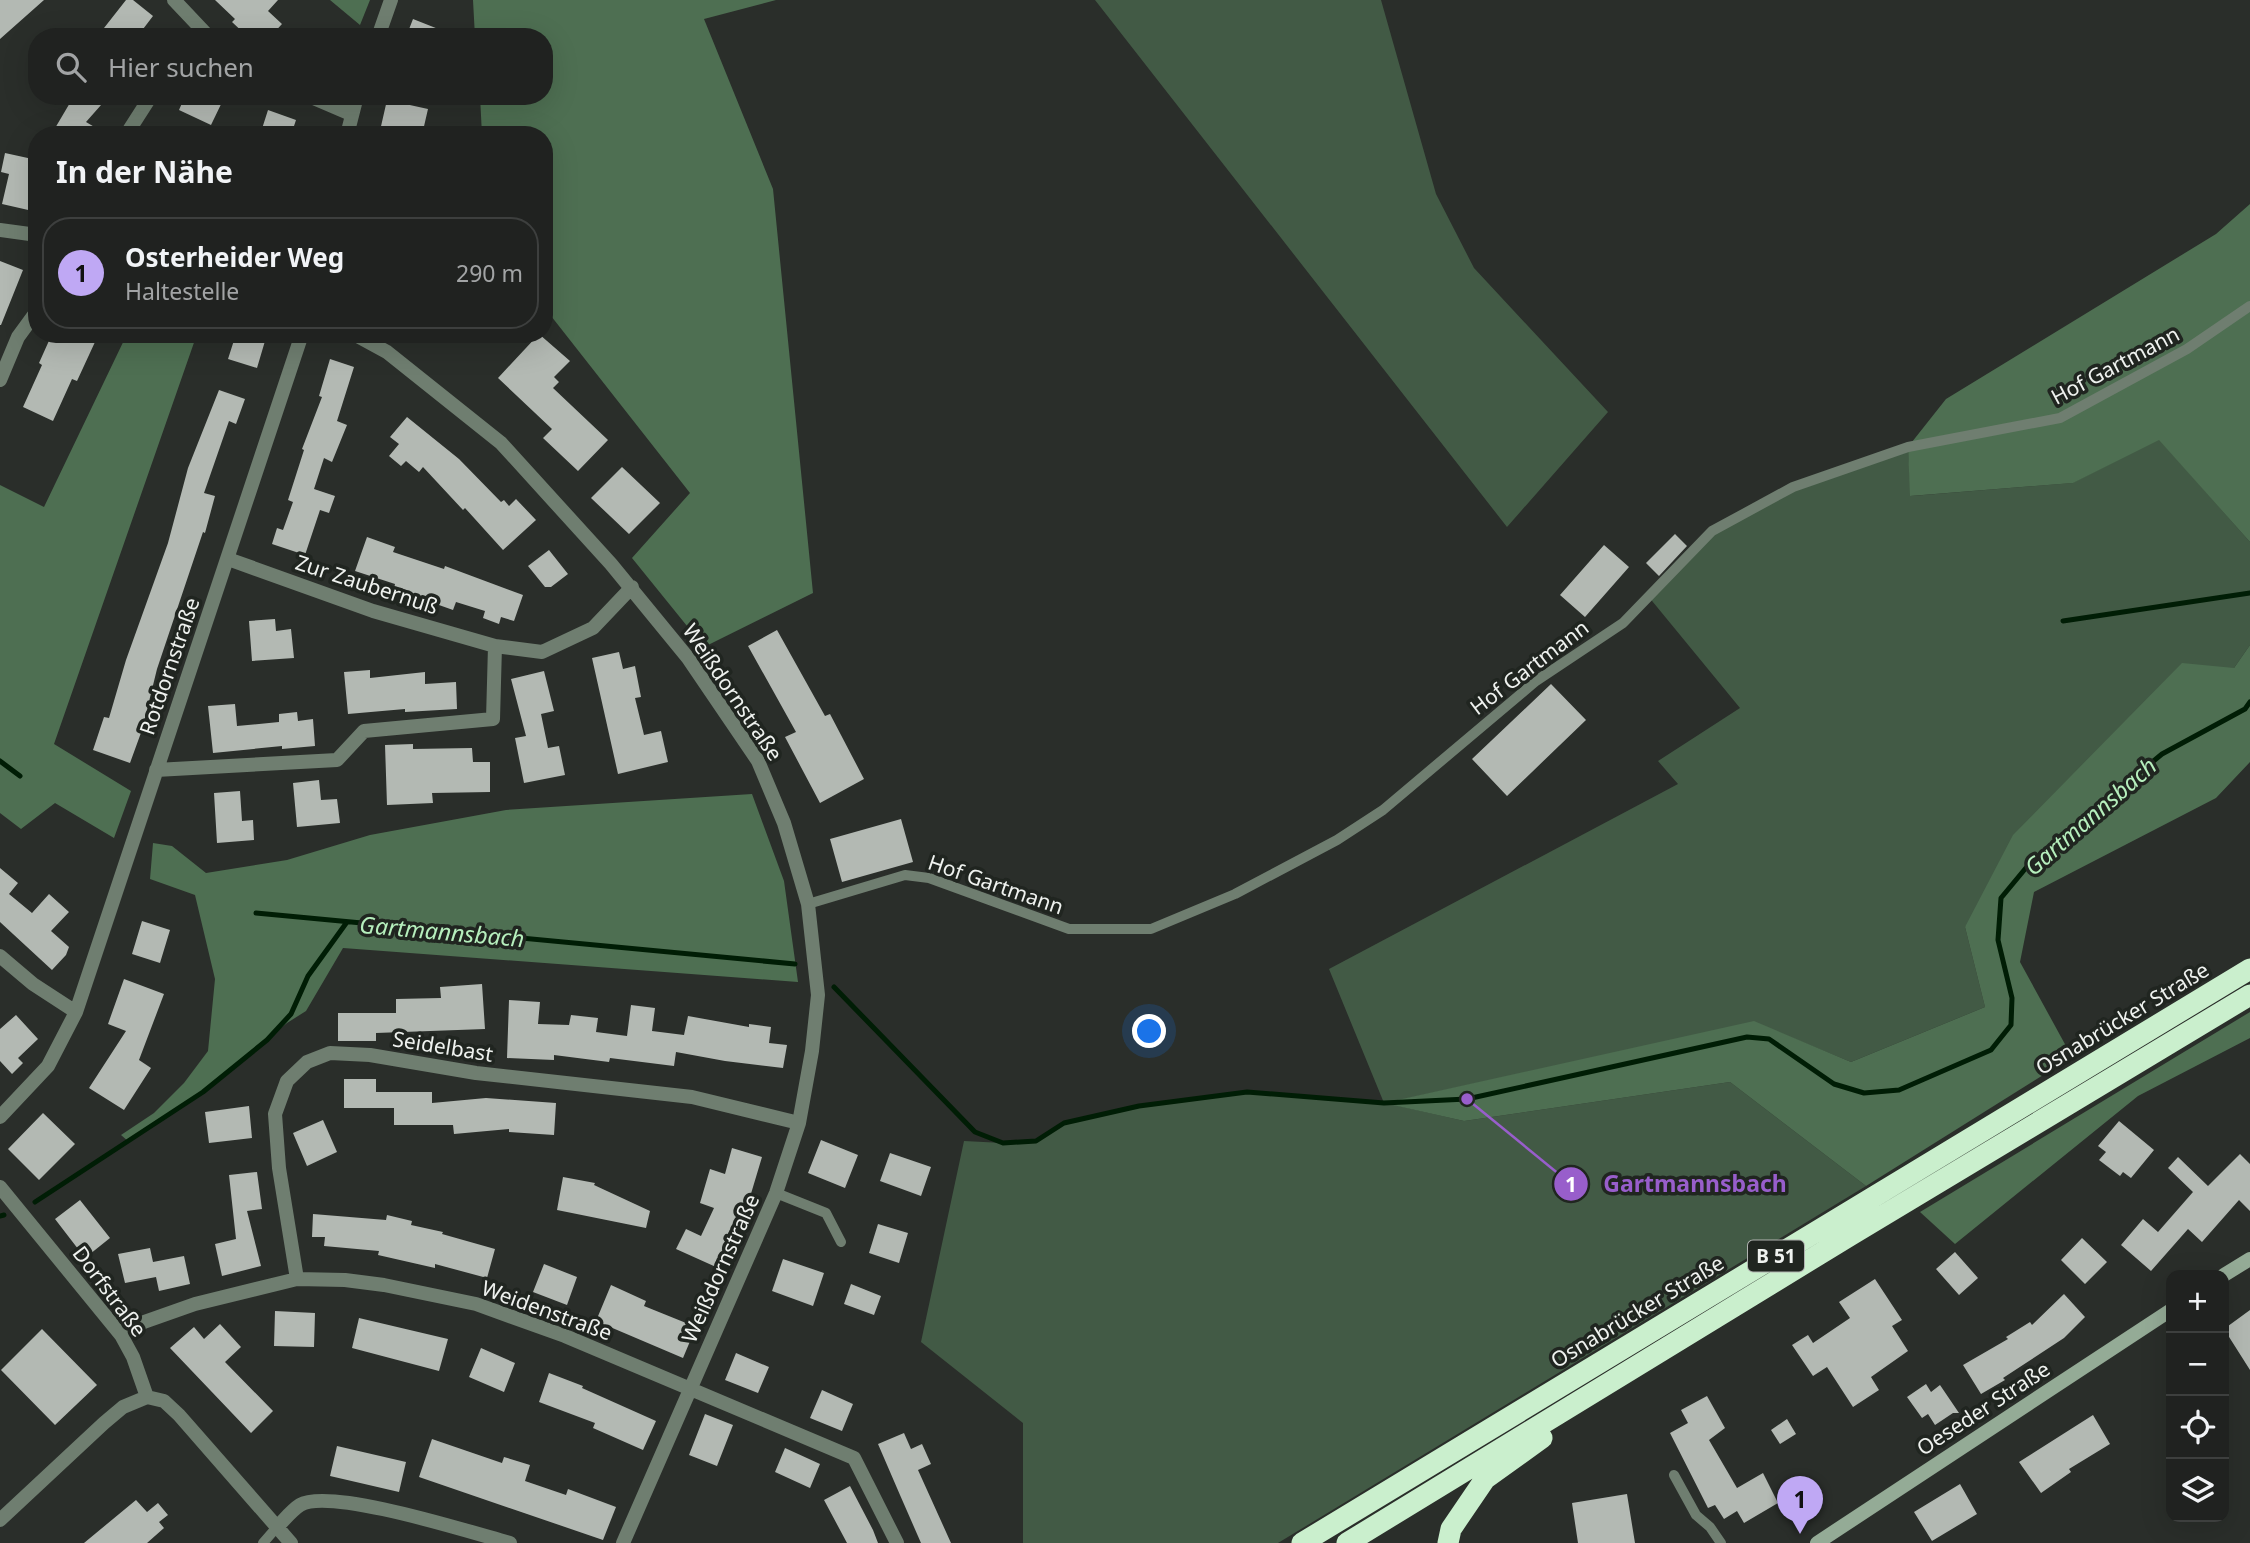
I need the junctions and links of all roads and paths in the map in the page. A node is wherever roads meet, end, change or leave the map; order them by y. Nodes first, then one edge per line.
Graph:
1 (174, 0) edge
2 (391, 0) edge
3 (198, 28) edge
4 (381, 28) edge
5 (145, 105) edge
6 (330, 105) edge
7 (354, 105) edge
8 (351, 114) junction
9 (132, 126) edge
10 (348, 126) edge
11 (0, 230) edge
12 (28, 234) edge
13 (2250, 306) edge
14 (28, 323) edge
15 (299, 343) edge
16 (370, 343) edge
17 (0, 380) edge
18 (228, 559) junction
19 (632, 587) junction
20 (495, 646) junction
21 (156, 770) junction
22 (808, 904) junction
23 (0, 956) edge
24 (2250, 969) edge
25 (2250, 995) edge
26 (76, 1012) junction
27 (0, 1117) edge
28 (799, 1123) junction
29 (0, 1186) edge
30 (776, 1193) junction
31 (841, 1242) dead end
32 (2250, 1259) edge
33 (2229, 1272) edge
34 (297, 1279) junction
35 (2166, 1313) edge
36 (121, 1335) junction
37 (1671, 1344) junction
38 (688, 1390) junction
39 (146, 1397) junction
40 (1674, 1475) dead end
41 (0, 1520) edge
42 (277, 1527) junction
43 (263, 1543) edge
44 (291, 1543) edge
45 (510, 1543) edge
46 (623, 1543) edge
47 (897, 1543) edge
48 (1302, 1543) edge
49 (1347, 1543) edge
50 (1448, 1543) edge
51 (1721, 1543) edge
52 (1818, 1543) edge

1 - 3 street
2 - 4 street
5 - 9 street
6 - 8 street
7 - 8 street
8 - 10 street
11 - 12 street
13 - 22 lane, Hof Gartmann
14 - 17 street
15 - 18 street, Rotdornstraße
16 - 19 street, Weißdornstraße
18 - 20 street, Zur Zaubernuß
18 - 21 street, Rotdornstraße
19 - 20 street, Zur Zaubernuß
19 - 22 street, Weißdornstraße
20 - 21 street
21 - 26 street, Rotdornstraße
22 - 28 street, Weißdornstraße
23 - 26 street
24 - 48 highway, Osnabrücker Straße / B 51
25 - 37 highway, B 51
26 - 27 street, Rotdornstraße
28 - 30 street, Weißdornstraße
28 - 34 street, Seidelbast
29 - 36 street, Dorfstraße
30 - 31 lane
30 - 38 street, Weißdornstraße
32 - 33 street
34 - 36 street, Weidenstraße
34 - 38 street, Weidenstraße
35 - 52 street, Oeseder Straße
36 - 39 street, Dorfstraße
37 - 49 highway, B 51
37 - 50 highway
38 - 46 street, Weißdornstraße
38 - 47 street, Weidenstraße
39 - 41 street
39 - 42 street
40 - 51 lane
42 - 43 lane
42 - 44 street
42 - 45 street

